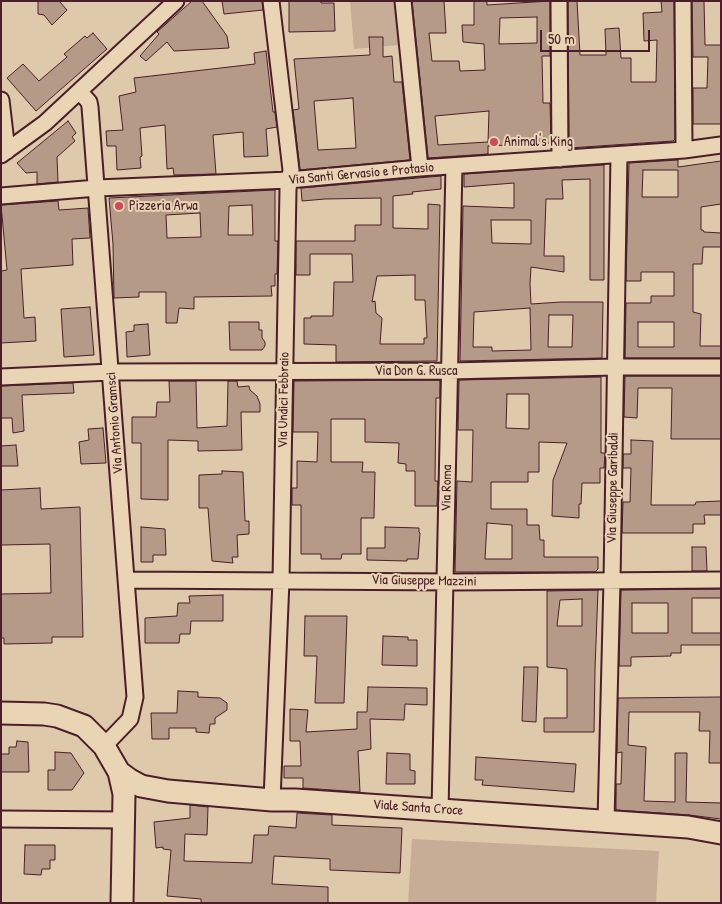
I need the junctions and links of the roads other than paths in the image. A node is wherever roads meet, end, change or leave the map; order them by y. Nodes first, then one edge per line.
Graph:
1 (176, 1) edge
2 (271, 1) edge
3 (403, 1) edge
4 (559, 1) edge
5 (683, 1) edge
6 (80, 92) junction
7 (1, 100) edge
8 (721, 146) edge
9 (684, 150) junction
10 (4, 153) edge
11 (619, 154) junction
12 (560, 159) junction
13 (454, 166) junction
14 (420, 168) junction
15 (289, 180) junction
16 (97, 188) junction
17 (1, 196) edge
18 (615, 367) junction
19 (721, 367) edge
20 (450, 371) junction
21 (111, 372) junction
22 (284, 372) junction
23 (1, 377) edge
24 (126, 580) junction
25 (280, 580) junction
26 (721, 580) edge
27 (445, 581) junction
28 (612, 581) junction
29 (1, 713) edge
30 (104, 746) junction
31 (119, 772) junction
32 (272, 800) junction
33 (440, 810) junction
34 (1, 819) edge
35 (125, 820) junction
36 (606, 821) junction
37 (721, 833) edge
38 (122, 903) edge

1 - 6 street
2 - 15 street, Via Undici Febbraio
3 - 14 street
4 - 12 street
5 - 9 street
6 - 10 street
6 - 16 street, Via Antonio Gramsci
7 - 10 street
8 - 9 street, Via Santi Gervasio e Protasio
9 - 11 street, Via Santi Gervasio e Protasio
11 - 12 street, Via Santi Gervasio e Protasio
11 - 18 street, Via Giuseppe Garibaldi
12 - 13 street, Via Santi Gervasio e Protasio
13 - 14 street, Via Santi Gervasio e Protasio
13 - 20 street, Via Roma
14 - 15 street, Via Santi Gervasio e Protasio
15 - 16 street, Via Santi Gervasio e Protasio
15 - 22 street, Via Undici Febbraio
16 - 17 street, Via Santi Gervasio e Protasio
16 - 21 street, Via Antonio Gramsci
18 - 19 street, Via Don G. Rusca
18 - 20 street, Via Don G. Rusca
18 - 28 street, Via Giuseppe Garibaldi
20 - 22 street, Via Don G. Rusca
20 - 27 street, Via Roma
21 - 22 street, Via Don G. Rusca
21 - 23 street, Via Don G. Rusca
21 - 24 street, Via Antonio Gramsci
22 - 25 street, Via Undici Febbraio
24 - 25 street, Via Giuseppe Mazzini
24 - 30 street, Via Antonio Gramsci
25 - 27 street, Via Giuseppe Mazzini
25 - 32 street, Via Undici Febbraio
26 - 28 street, Via Giuseppe Mazzini
27 - 28 street, Via Giuseppe Mazzini
27 - 33 street, Via Roma
28 - 36 street, Via Giuseppe Garibaldi
29 - 30 street
30 - 31 street
31 - 32 street, Viale Santa Croce
31 - 35 street
32 - 33 street, Viale Santa Croce
33 - 36 street, Viale Santa Croce
34 - 35 street
35 - 38 street
36 - 37 street, Viale Santa Croce

